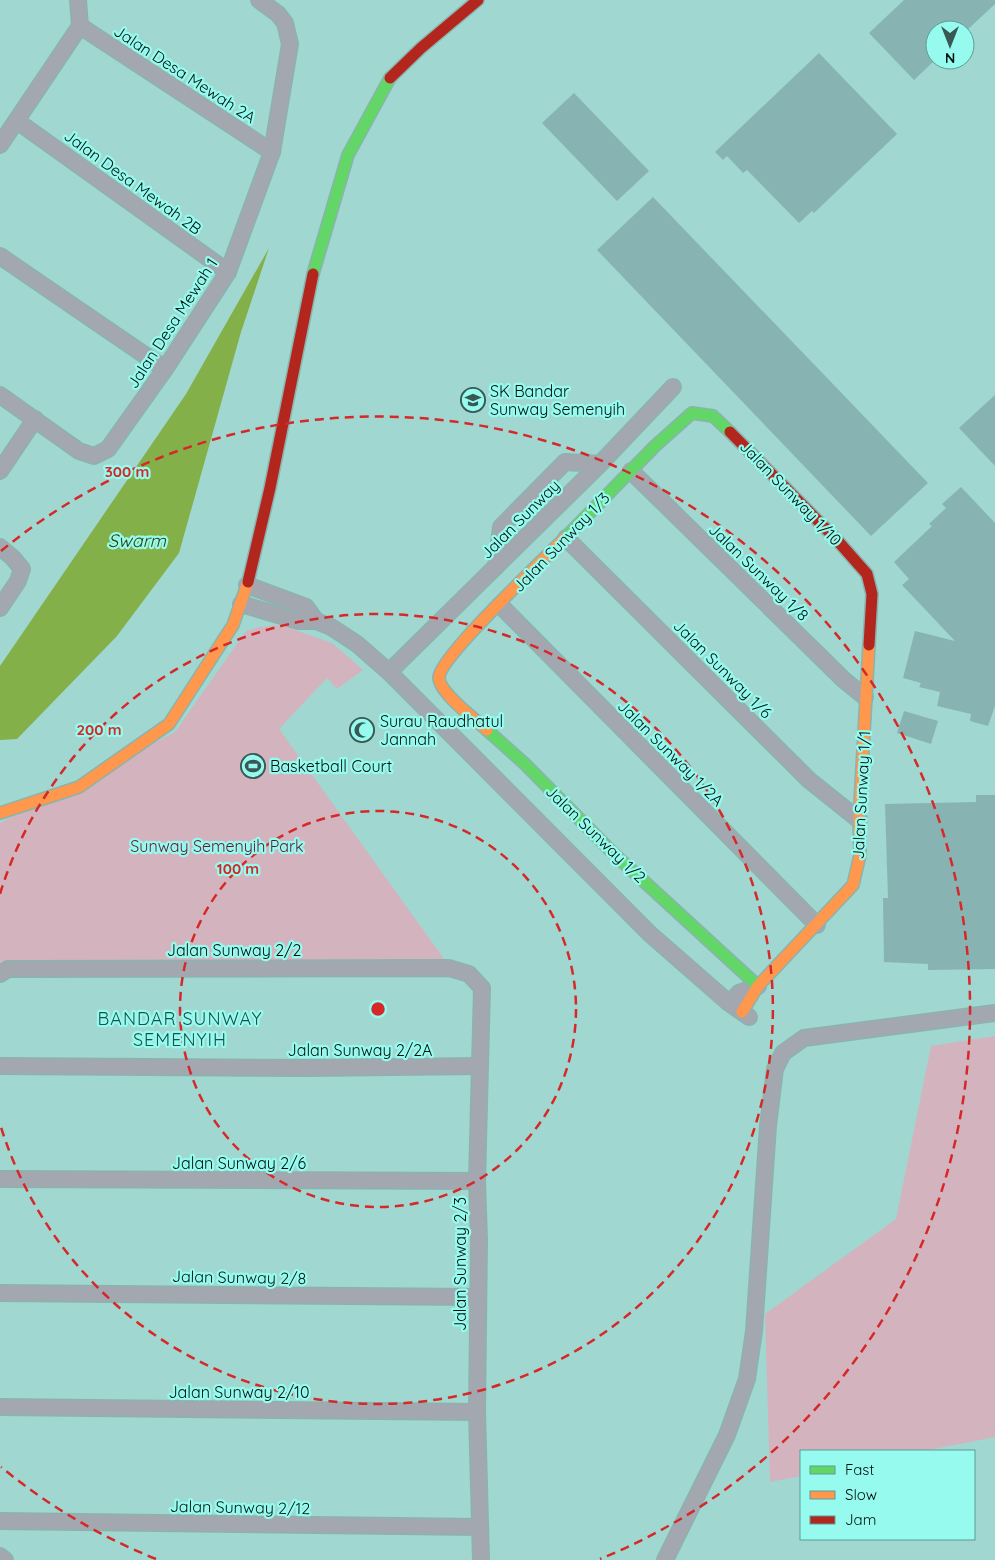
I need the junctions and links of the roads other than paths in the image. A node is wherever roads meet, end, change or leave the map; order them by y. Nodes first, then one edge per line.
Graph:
1 (78, 0) edge
2 (259, 0) edge
3 (478, 0) edge
4 (80, 26) junction
5 (17, 121) junction
6 (0, 145) edge
7 (272, 152) junction
8 (0, 256) edge
9 (228, 272) junction
10 (165, 369) junction
11 (673, 387) dead end
12 (0, 395) edge
13 (692, 413) joint
14 (35, 419) junction
15 (600, 464) junction
16 (0, 471) edge
17 (631, 471) junction
18 (566, 538) junction
19 (0, 547) edge
20 (496, 567) junction
21 (247, 585) junction
22 (872, 594) joint
23 (241, 604) junction
24 (500, 605) junction
25 (0, 608) edge
26 (316, 620) junction
27 (389, 672) junction
28 (439, 678) joint
29 (865, 697) junction
30 (0, 813) edge
31 (859, 820) junction
32 (817, 925) junction
33 (0, 974) edge
34 (469, 974) joint
35 (758, 986) junction
36 (729, 1003) junction
37 (995, 1013) edge
38 (746, 1015) joint
39 (0, 1066) edge
40 (480, 1066) junction
41 (0, 1179) edge
42 (477, 1181) junction
43 (0, 1294) edge
44 (478, 1297) junction
45 (0, 1408) edge
46 (478, 1412) junction
47 (0, 1521) edge
48 (480, 1527) junction
49 (0, 1556) edge
50 (5, 1560) edge
51 (481, 1560) edge
52 (665, 1560) edge

1 - 4 street
2 - 7 street, Jalan Desa Mewah 1
3 - 21 street
4 - 5 street
4 - 7 street, Jalan Desa Mewah 2A
5 - 6 street
5 - 9 street, Jalan Desa Mewah 2B
7 - 9 street, Jalan Desa Mewah 1
8 - 10 street
9 - 10 street, Jalan Desa Mewah 1
10 - 14 street, Jalan Desa Mewah 1
11 - 15 street, Jalan Sunway
12 - 14 street
13 - 17 street, Jalan Sunway 1/3
13 - 22 street, Jalan Sunway 1/10
14 - 16 street
15 - 20 street, Jalan Sunway
15 - 20 street
17 - 18 street, Jalan Sunway 1/3
17 - 29 street, Jalan Sunway 1/8
18 - 24 street, Jalan Sunway 1/3
18 - 31 street, Jalan Sunway 1/6
19 - 25 street
20 - 27 street, Jalan Sunway
21 - 23 street
21 - 26 street
22 - 29 street, Jalan Sunway 1/1
23 - 26 street
23 - 30 street
24 - 28 street, Jalan Sunway 1/3
24 - 32 street, Jalan Sunway 1/2A
26 - 27 street
27 - 36 street
28 - 35 street, Jalan Sunway 1/2
29 - 31 street, Jalan Sunway 1/1
31 - 32 street, Jalan Sunway 1/1
32 - 35 street, Jalan Sunway 1/1
33 - 34 street, Jalan Sunway 2/2
34 - 40 street, Jalan Sunway 2/3
35 - 36 street
35 - 38 street, Jalan Sunway 1/1
36 - 38 street
37 - 52 street
39 - 40 street, Jalan Sunway 2/2A
40 - 42 street, Jalan Sunway 2/3
41 - 42 street, Jalan Sunway 2/6
42 - 44 street, Jalan Sunway 2/3
43 - 44 street, Jalan Sunway 2/8
44 - 46 street, Jalan Sunway 2/3
45 - 46 street, Jalan Sunway 2/10
46 - 48 street, Jalan Sunway 2/3
47 - 48 street, Jalan Sunway 2/12
48 - 51 street, Jalan Sunway 2/3
49 - 50 street

